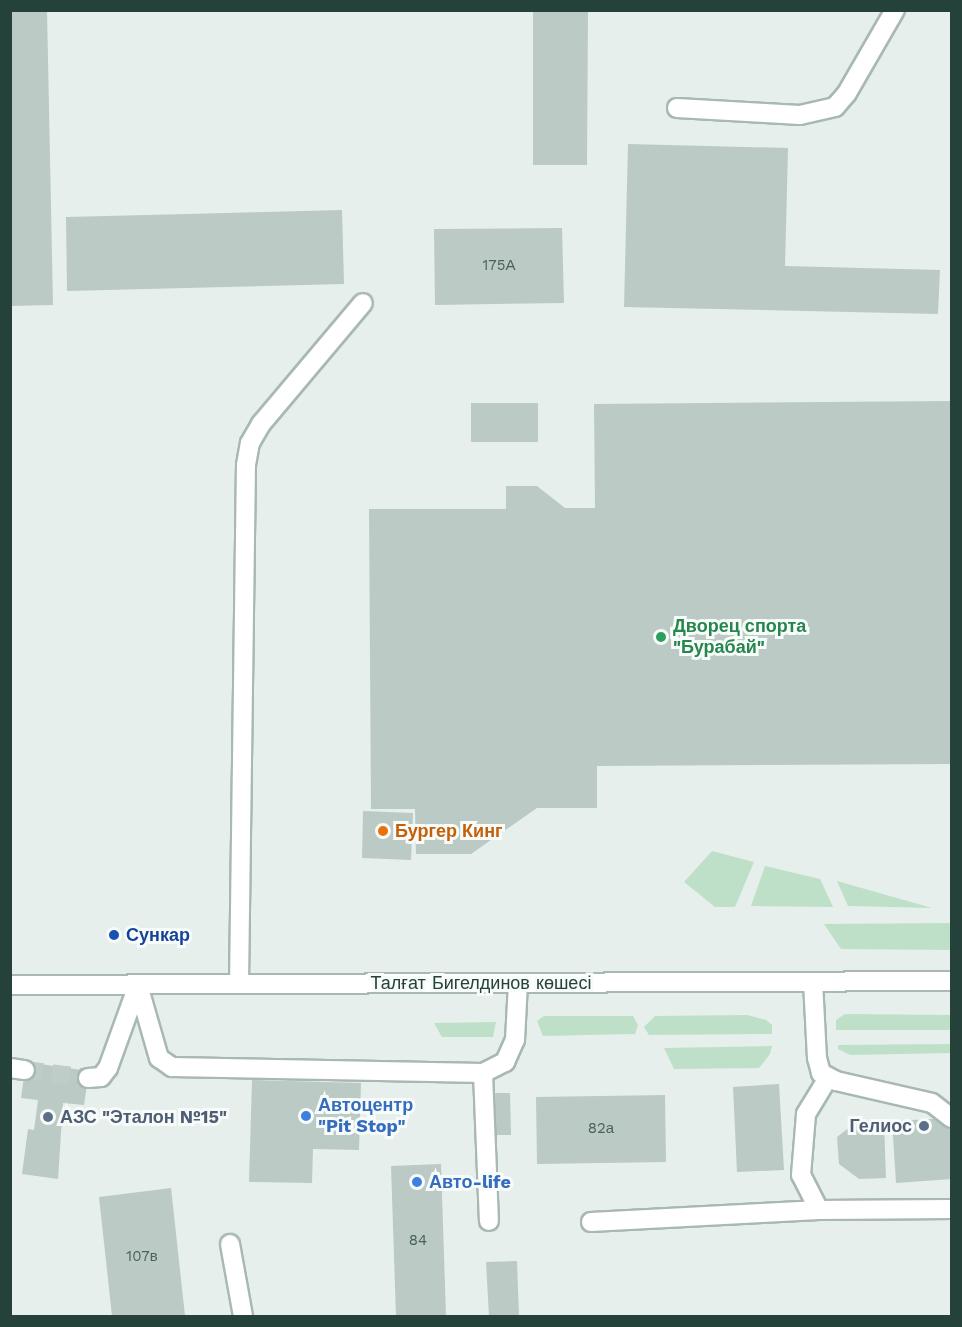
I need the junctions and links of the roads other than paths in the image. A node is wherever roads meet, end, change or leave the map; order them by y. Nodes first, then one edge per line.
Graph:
1 (895, 10) edge
2 (677, 108) dead end
3 (363, 303) dead end
4 (951, 981) edge
5 (813, 982) junction
6 (518, 983) junction
7 (240, 984) junction
8 (10, 985) edge
9 (138, 985) junction
10 (483, 1073) junction
11 (88, 1078) tunnel mouth
12 (828, 1078) junction
13 (951, 1118) edge
14 (951, 1209) edge
15 (819, 1210) junction
16 (489, 1221) dead end
17 (591, 1222) dead end
18 (230, 1244) dead end
19 (243, 1317) edge

1 - 2 street
3 - 7 street
4 - 5 street, Талғат Бигелдинов көшесі
5 - 6 street, Талғат Бигелдинов көшесі
5 - 12 street
6 - 7 street, Талғат Бигелдинов көшесі
6 - 10 street
7 - 9 street, Талғат Бигелдинов көшесі
8 - 9 street, Талғат Бигелдинов көшесі
9 - 10 street
9 - 11 street
10 - 16 street
12 - 13 street
12 - 15 street
14 - 15 street
15 - 17 street
18 - 19 street

